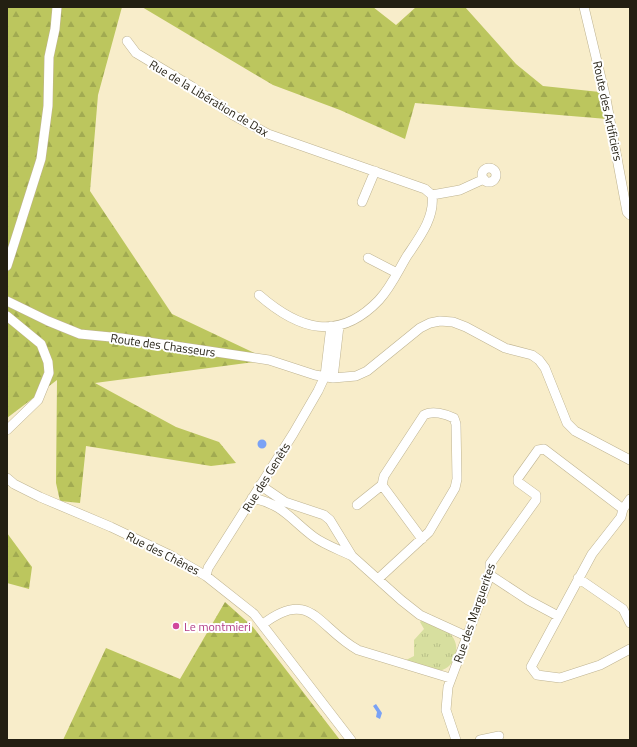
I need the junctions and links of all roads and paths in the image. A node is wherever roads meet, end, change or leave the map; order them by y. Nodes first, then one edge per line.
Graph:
1 (57, 7) edge
2 (584, 7) edge
3 (127, 41) dead end
4 (375, 170) junction
5 (484, 179) dead end
6 (432, 195) junction
7 (362, 202) dead end
8 (630, 216) edge
9 (368, 258) dead end
10 (7, 266) edge
11 (397, 273) junction
12 (259, 294) dead end
13 (7, 301) edge
14 (7, 316) edge
15 (335, 326) junction
16 (329, 377) junction
17 (7, 430) edge
18 (630, 460) edge
19 (7, 478) edge
20 (260, 485) junction
21 (382, 485) junction
22 (252, 498) junction
23 (630, 499) edge
24 (283, 505) junction
25 (357, 505) dead end
26 (623, 509) junction
27 (422, 539) junction
28 (352, 556) junction
29 (490, 575) junction
30 (206, 576) junction
31 (578, 578) junction
32 (378, 579) junction
33 (558, 616) junction
34 (630, 623) edge
35 (263, 624) junction
36 (466, 636) junction
37 (630, 649) edge
38 (450, 678) junction
39 (499, 736) dead end
40 (351, 740) edge
41 (456, 740) edge
42 (480, 740) edge

1 - 10 street
2 - 8 street, Route des Artificiers
3 - 4 street, Rue de la Libération de Dax
4 - 6 street, Rue de la Libération de Dax
4 - 7 street
5 - 6 street
6 - 11 street
9 - 11 street
11 - 15 street
12 - 15 street
13 - 16 street, Route des Chasseurs
14 - 17 street
15 - 16 street
16 - 18 street, Route des Chasseurs
16 - 20 street, Rue des Genêts
19 - 30 street, Rue des Chênes
20 - 22 street, Rue des Genêts
20 - 24 street
21 - 25 street
21 - 27 street
21 - 27 street
22 - 24 street
22 - 30 street, Rue des Genêts
23 - 26 street
24 - 28 street
24 - 28 street
26 - 29 street, Rue des Marguerites
26 - 31 street
27 - 32 street
28 - 32 street
29 - 33 street
29 - 36 street, Rue des Marguerites
30 - 35 street, Rue des Chênes
31 - 33 street
31 - 34 street
32 - 36 street
33 - 37 street
35 - 38 street
35 - 40 street, Rue des Chênes
36 - 38 street, Rue des Marguerites
38 - 41 street, Rue des Marguerites
39 - 42 street

